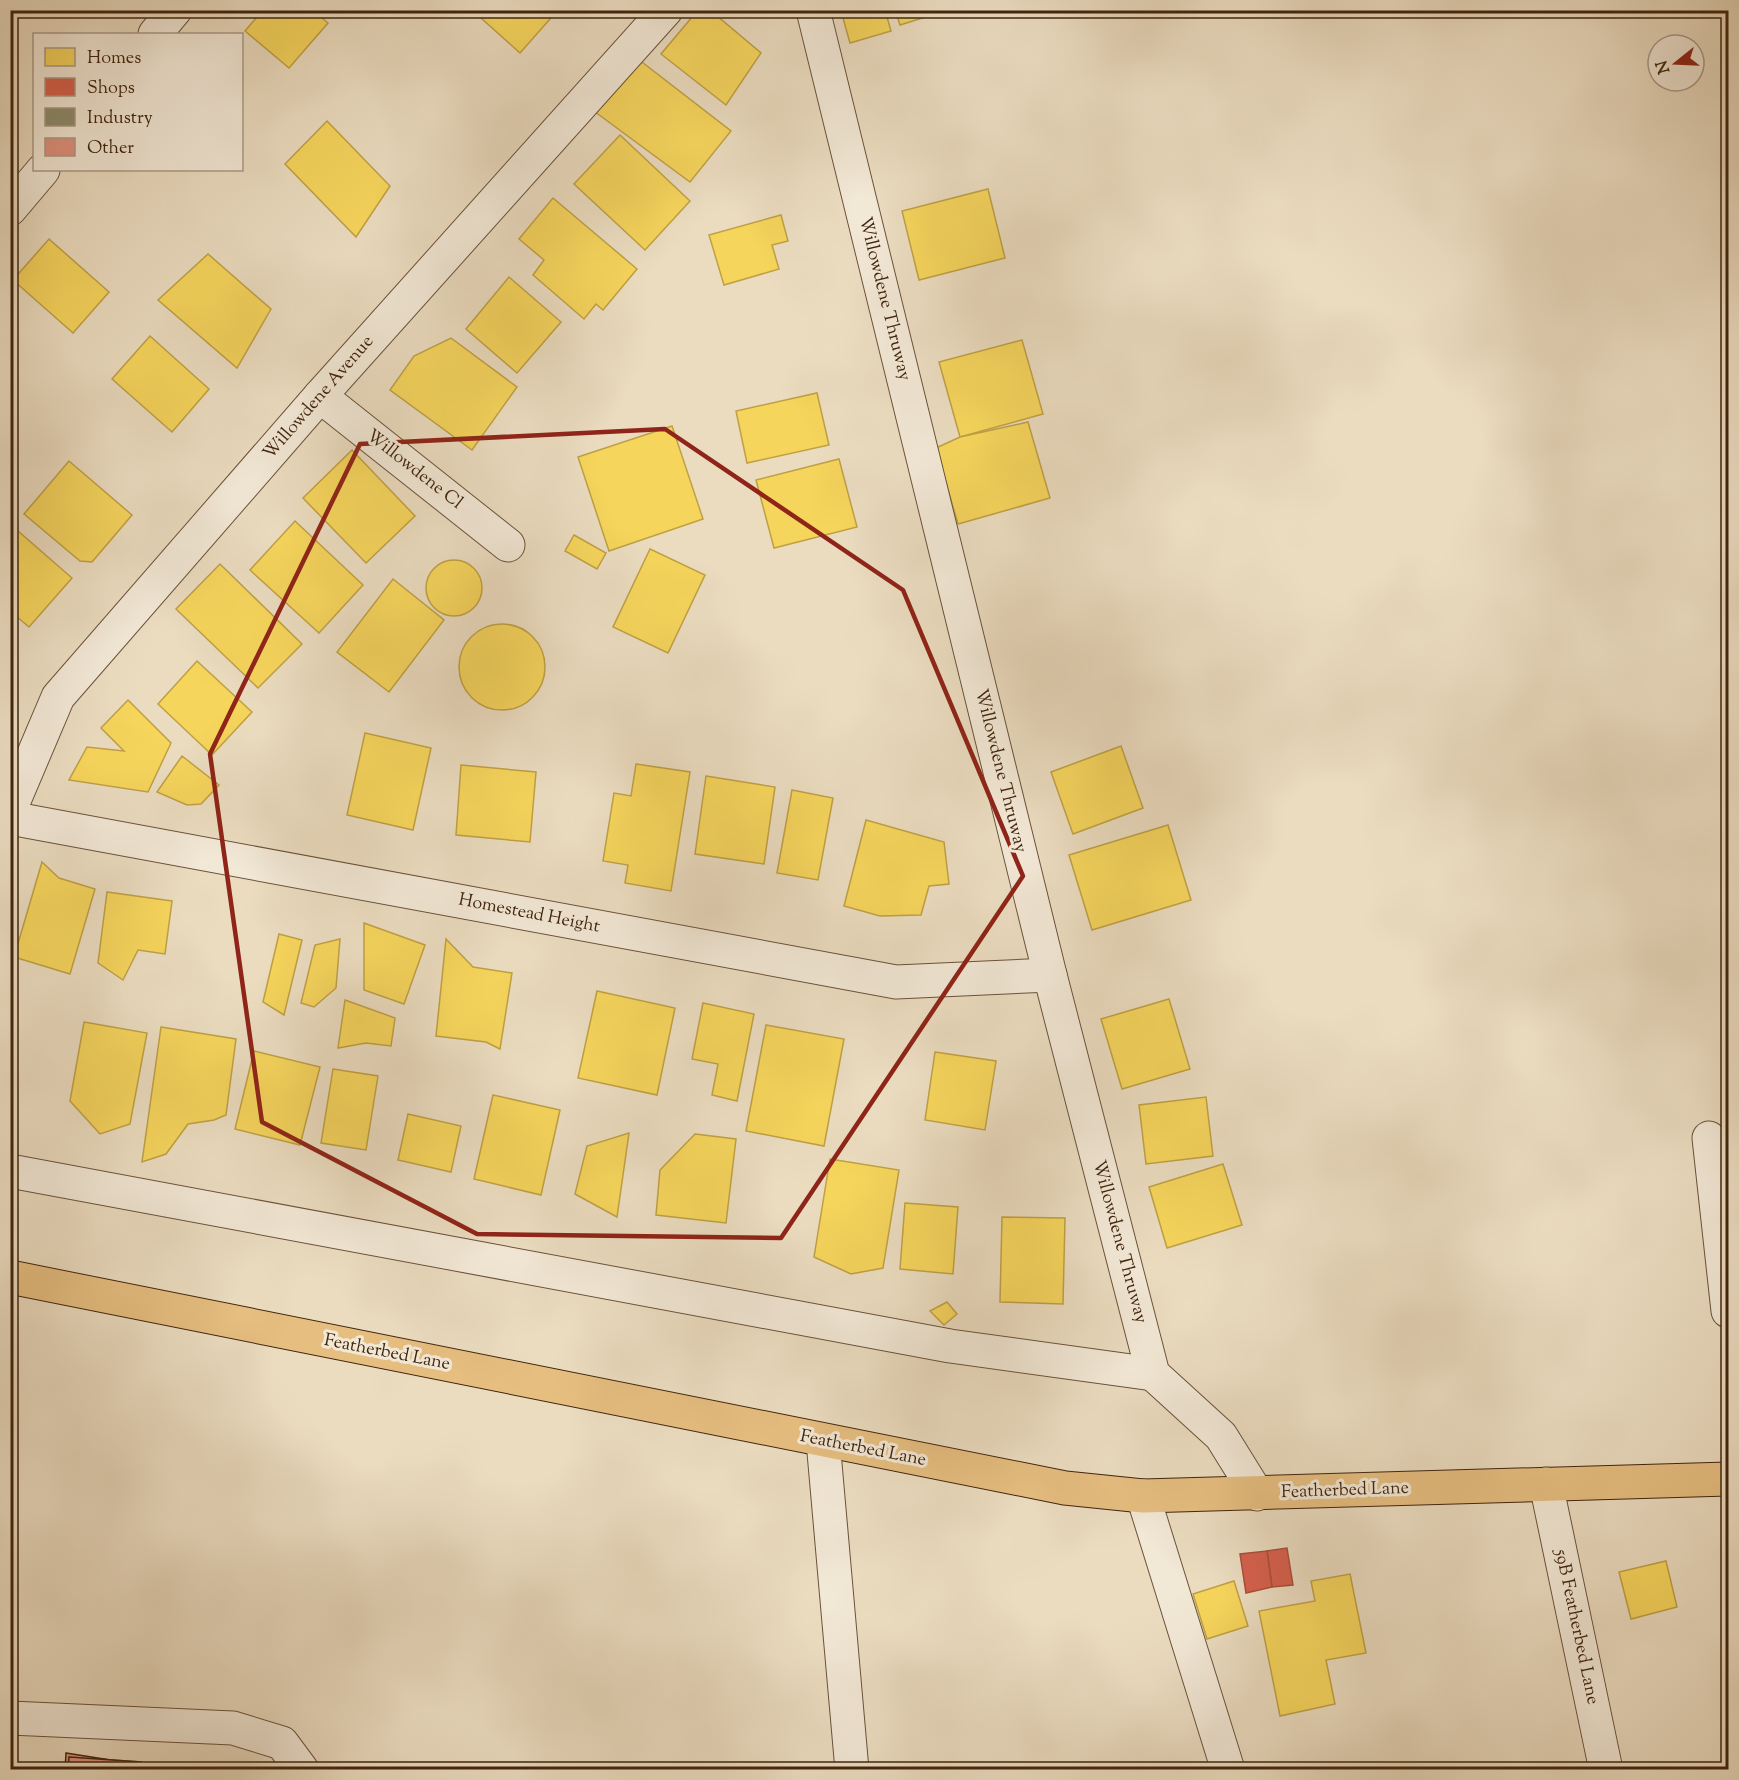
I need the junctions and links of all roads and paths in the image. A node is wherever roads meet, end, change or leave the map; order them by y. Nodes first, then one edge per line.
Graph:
1 (175, 10) edge
2 (666, 10) edge
3 (813, 10) edge
4 (156, 33) edge
5 (42, 171) edge
6 (10, 209) edge
7 (320, 396) junction
8 (508, 545) dead end
9 (10, 810) edge
10 (10, 818) edge
11 (1050, 975) junction
12 (1709, 1138) dead end
13 (10, 1171) edge
14 (10, 1277) edge
15 (1728, 1311) edge
16 (1154, 1374) junction
17 (823, 1441) junction
18 (1728, 1479) edge
19 (1546, 1484) junction
20 (1257, 1494) junction
21 (1143, 1496) junction
22 (10, 1718) edge
23 (302, 1770) edge
24 (852, 1770) edge
25 (1228, 1770) edge
26 (1606, 1770) edge

1 - 4 street
2 - 7 street, Willowdene Avenue
3 - 11 street, Willowdene Thruway
5 - 6 street
7 - 8 street, Willowdene Cl
7 - 9 street, Willowdene Avenue
10 - 11 street, Homestead Height
11 - 16 street, Willowdene Thruway
12 - 15 street
13 - 16 street
14 - 17 main road, Featherbed Lane
16 - 20 street
17 - 21 main road, Featherbed Lane
17 - 24 street
18 - 19 main road, Featherbed Lane
19 - 20 main road, Featherbed Lane
19 - 26 street, 59B Featherbed Lane
20 - 21 main road, Featherbed Lane
21 - 25 street
22 - 23 street

